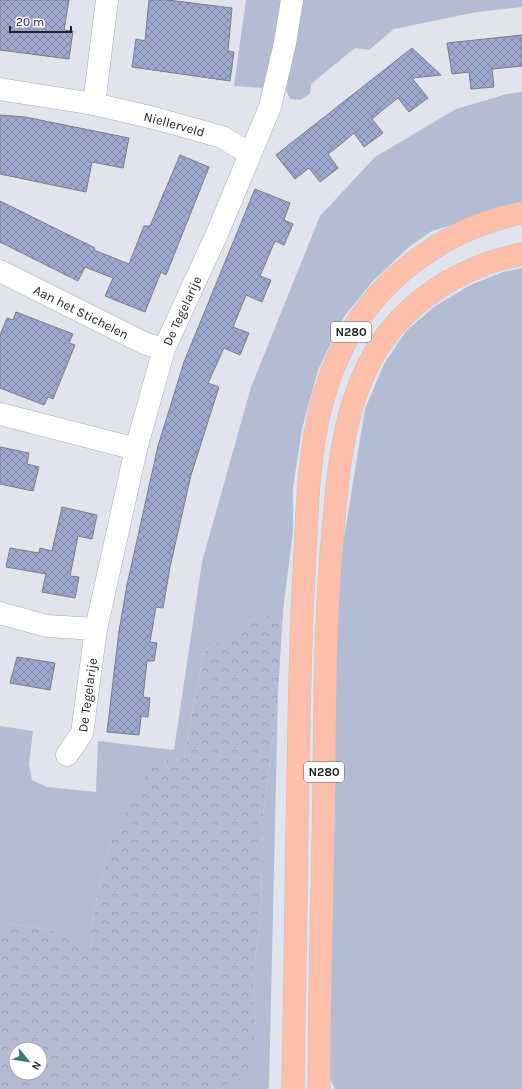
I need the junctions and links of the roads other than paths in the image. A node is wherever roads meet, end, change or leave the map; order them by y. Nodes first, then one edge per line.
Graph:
1 (107, 0) edge
2 (292, 0) edge
3 (0, 89) edge
4 (94, 104) junction
5 (250, 154) junction
6 (522, 213) edge
7 (522, 254) edge
8 (0, 271) edge
9 (164, 349) junction
10 (0, 414) edge
11 (136, 449) junction
12 (0, 613) edge
13 (96, 629) junction
14 (67, 756) dead end
15 (294, 1089) edge
16 (319, 1089) edge

1 - 4 street
2 - 5 street, De Tegelarije
3 - 4 street, Niellerveld
4 - 5 street, Niellerveld
5 - 9 street, De Tegelarije
6 - 15 main road, N280
7 - 16 main road, N280
8 - 9 street, Aan het Stichelen
9 - 11 street, De Tegelarije
10 - 11 street
11 - 13 street, De Tegelarije
12 - 13 street
13 - 14 street, De Tegelarije

